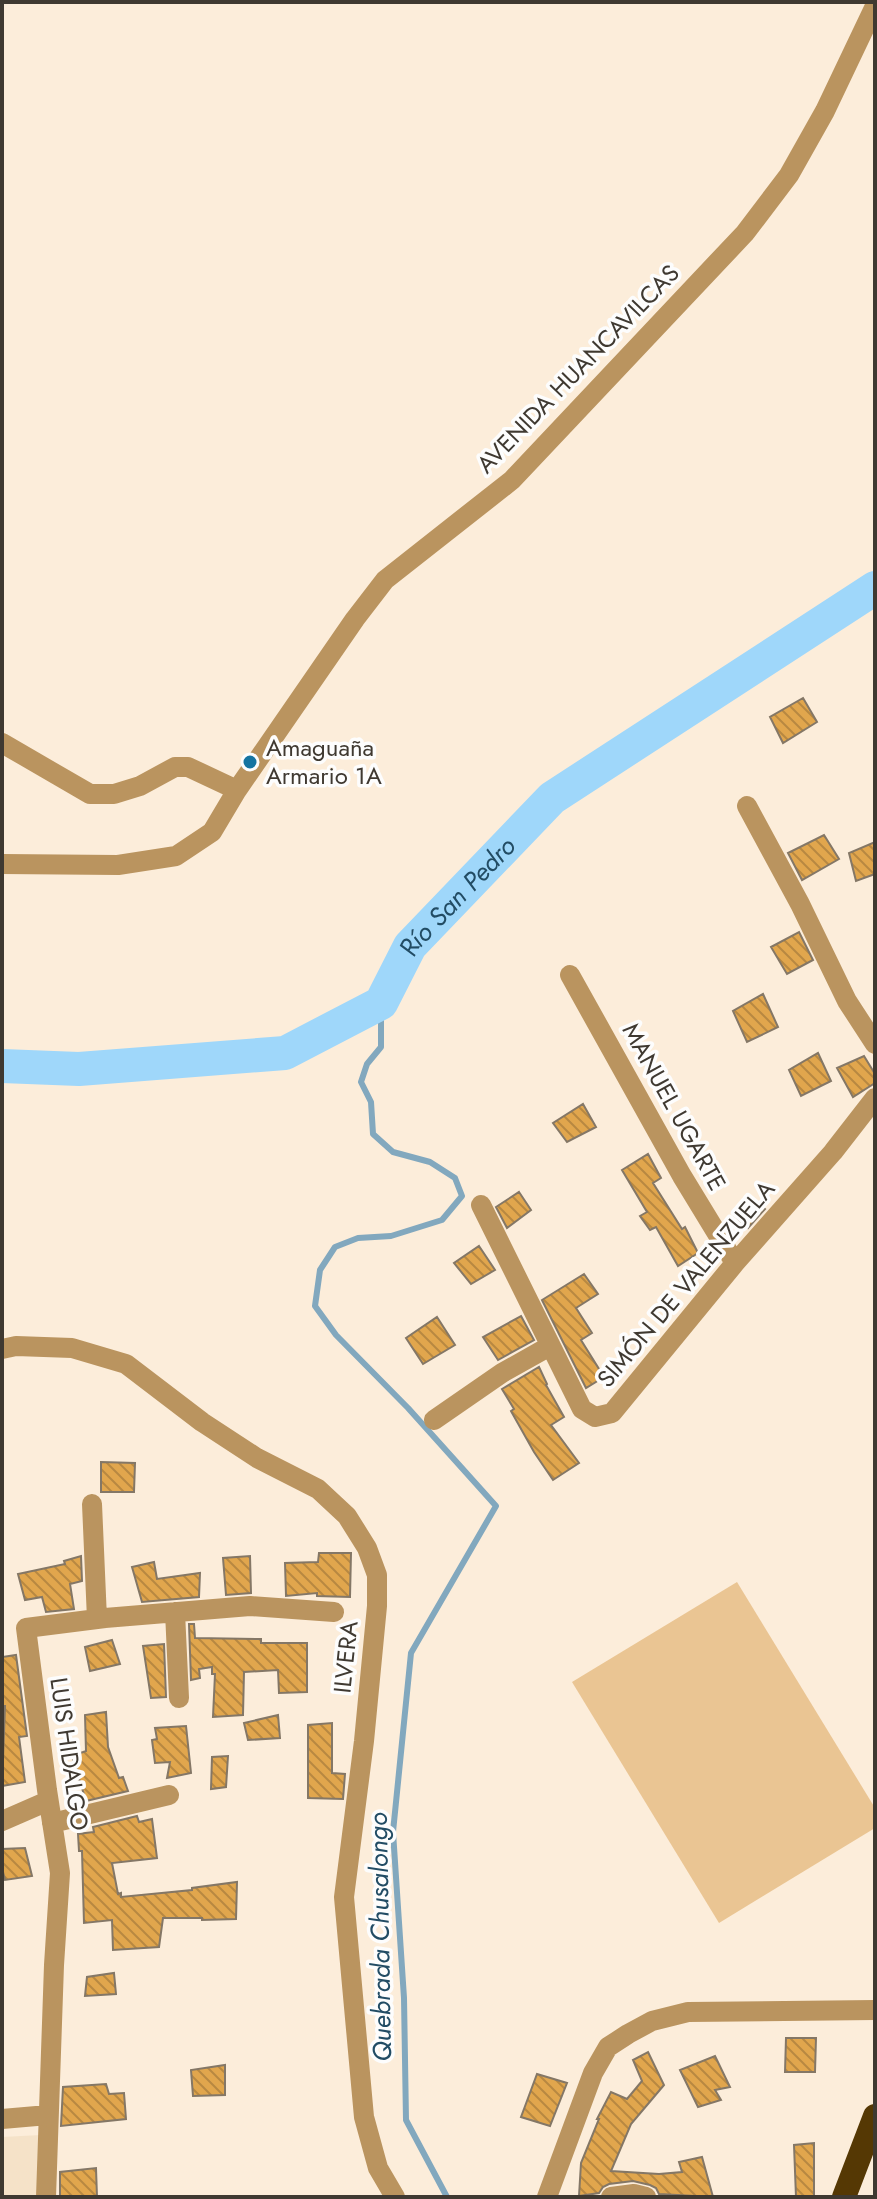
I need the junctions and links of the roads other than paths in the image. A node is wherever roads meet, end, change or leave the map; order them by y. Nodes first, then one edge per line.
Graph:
1 (875, 6) edge
2 (2, 743) edge
3 (237, 790) junction
4 (747, 806) dead end
5 (2, 864) edge
6 (570, 975) dead end
7 (875, 1044) edge
8 (875, 1098) edge
9 (481, 1205) dead end
10 (735, 1263) junction
11 (550, 1346) junction
12 (2, 1349) edge
13 (434, 1420) dead end
14 (92, 1504) dead end
15 (175, 1612) junction
16 (334, 1612) dead end
17 (97, 1619) junction
18 (179, 1698) dead end
19 (169, 1795) dead end
20 (48, 1801) junction
21 (6, 1815) edge
22 (52, 1823) junction
23 (875, 2010) edge
24 (48, 2115) junction
25 (875, 2116) edge
26 (2, 2119) edge
27 (46, 2197) edge
28 (395, 2197) edge
29 (548, 2197) edge
30 (611, 2197) edge
31 (646, 2197) edge
32 (844, 2197) edge

1 - 3 street, AVENIDA HUANCAVILCAS
2 - 3 street
3 - 5 street, AVENIDA HUANCAVILCAS
4 - 7 street
6 - 10 street, MANUEL UGARTE
8 - 10 street, SIMÓN DE VALENZUELA
9 - 11 street, SIMÓN DE VALENZUELA
10 - 11 street, SIMÓN DE VALENZUELA
11 - 13 street
12 - 28 street, ILVERA
14 - 17 street
15 - 16 street, LUIS HIDALGO
15 - 17 street, LUIS HIDALGO
15 - 18 street
17 - 20 street, LUIS HIDALGO
19 - 22 street
20 - 21 street
20 - 22 street, LUIS HIDALGO
22 - 24 street, LUIS HIDALGO
23 - 29 street
24 - 26 street
24 - 27 street, LUIS HIDALGO
25 - 32 highway
30 - 31 street

